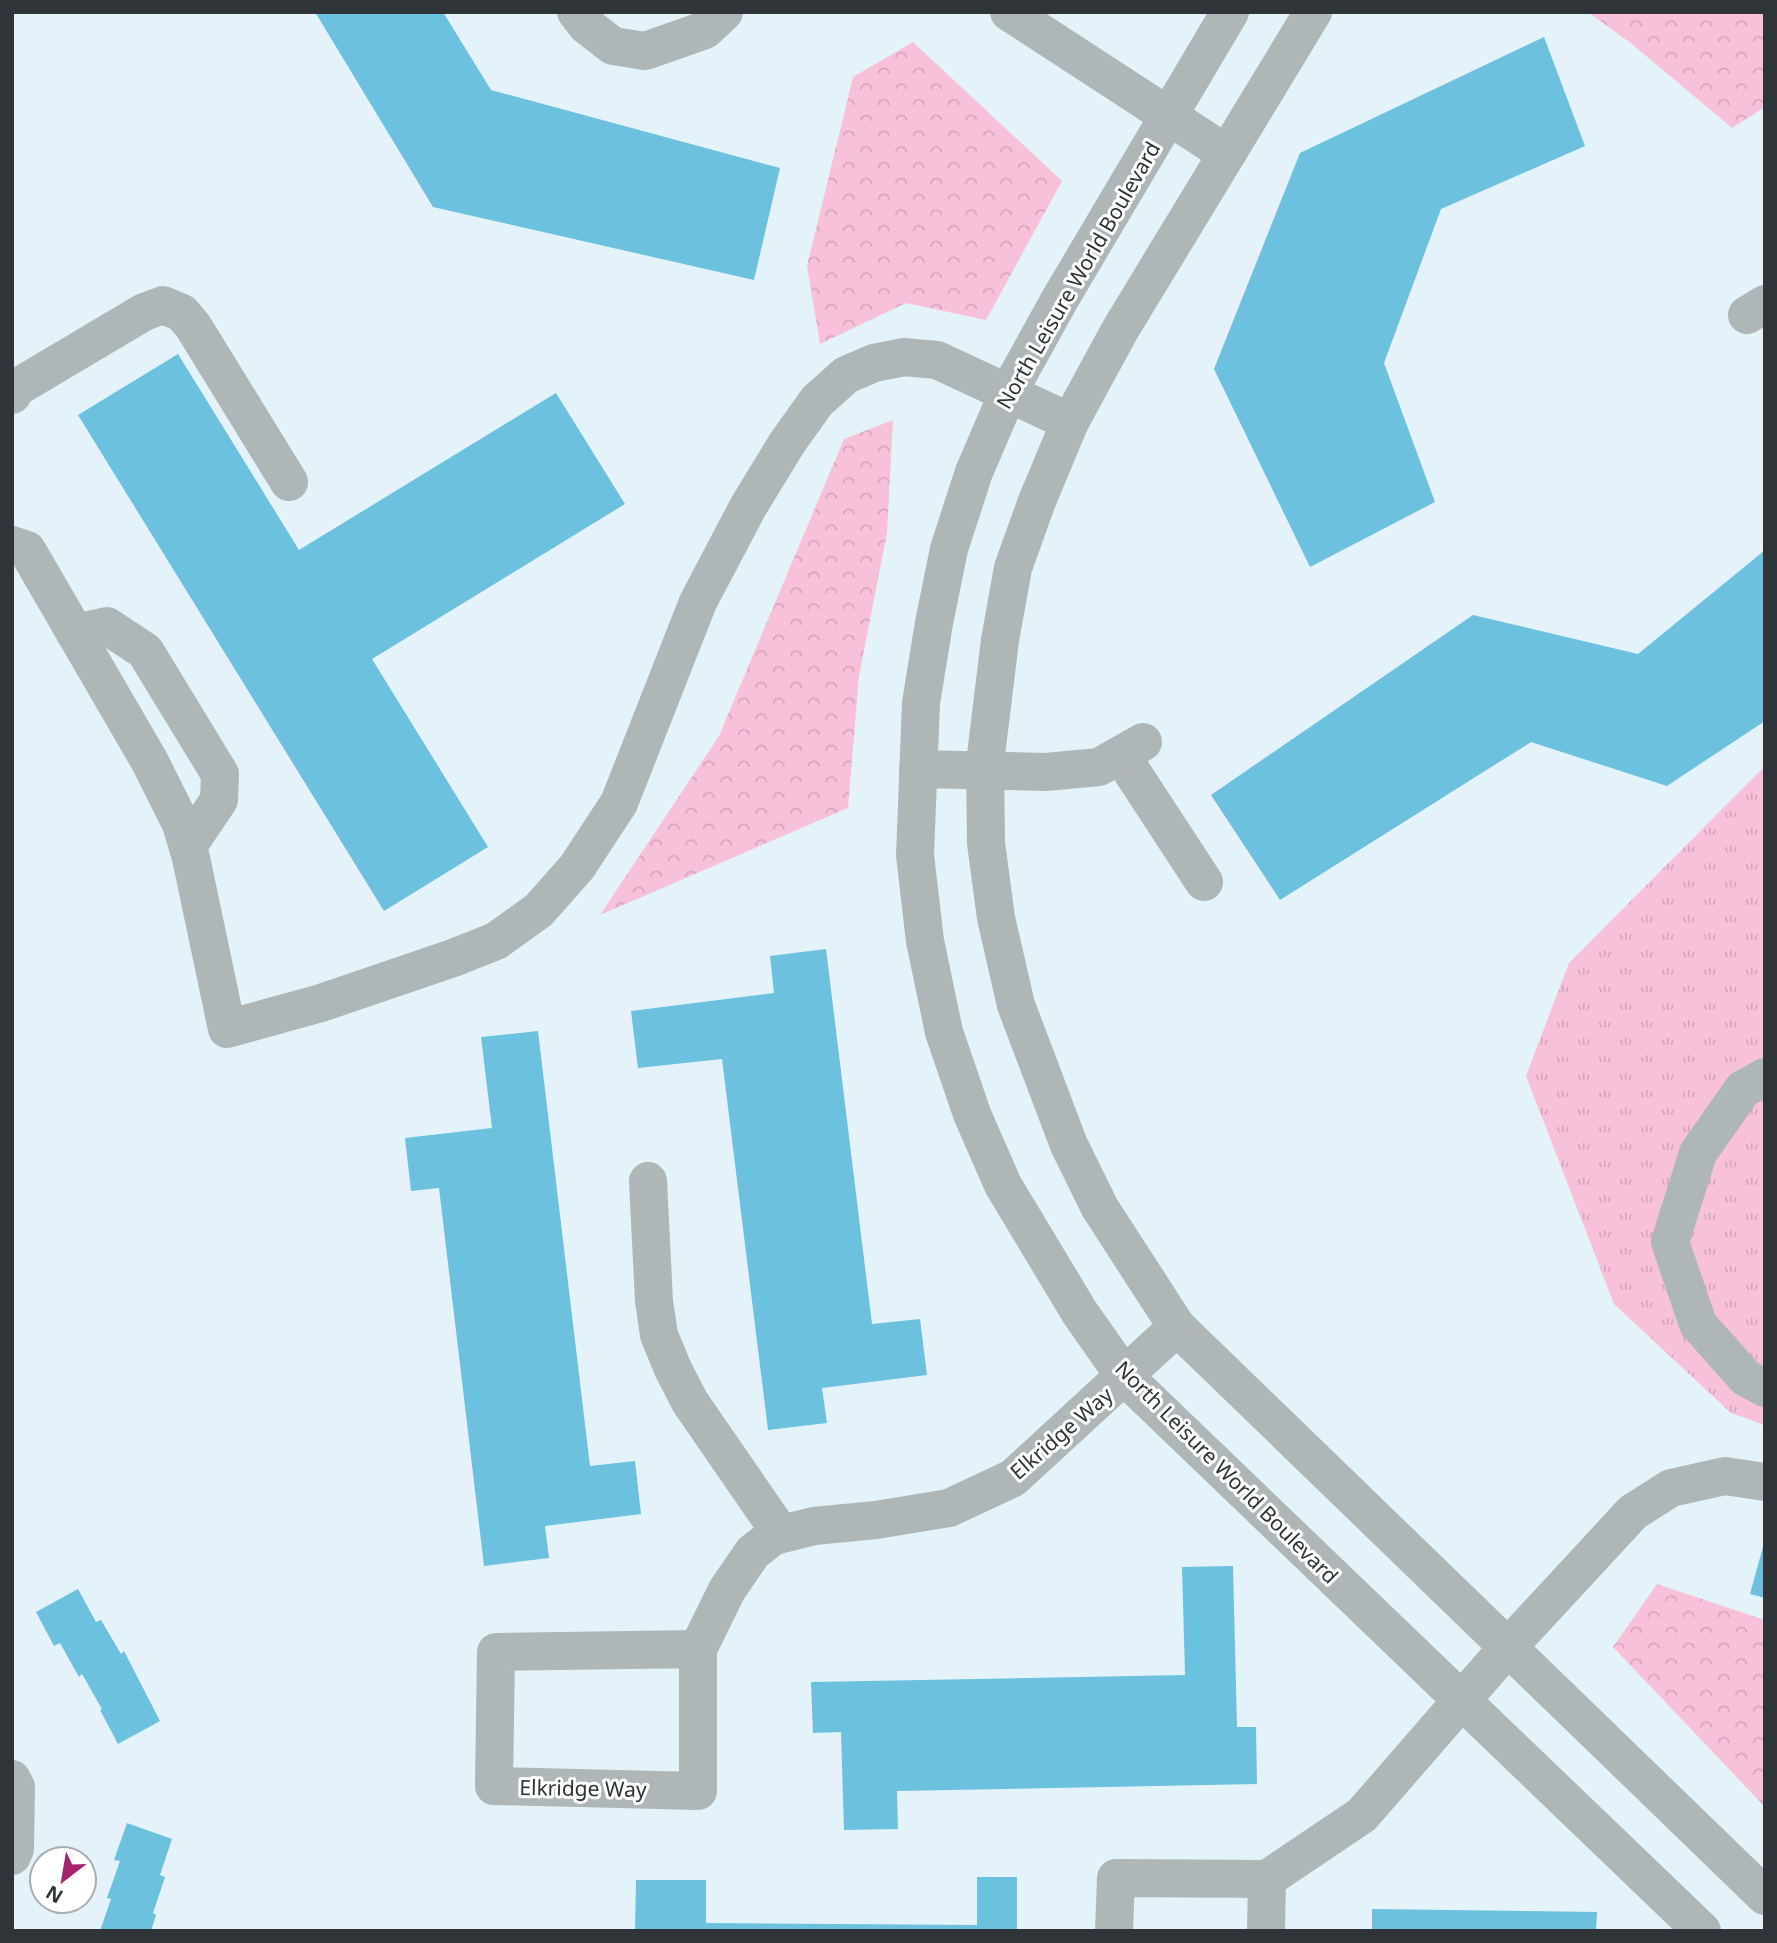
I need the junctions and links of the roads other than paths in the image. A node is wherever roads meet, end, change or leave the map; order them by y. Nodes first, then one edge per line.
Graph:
1 (576, 12) edge
2 (724, 12) edge
3 (1009, 12) edge
4 (1230, 12) edge
5 (1313, 12) edge
6 (1168, 117) junction
7 (1227, 154) junction
8 (1008, 393) junction
9 (12, 396) edge
10 (1070, 422) junction
11 (289, 482) dead end
12 (12, 545) edge
13 (75, 633) junction
14 (918, 769) junction
15 (985, 772) junction
16 (188, 846) junction
17 (1204, 882) dead end
18 (1765, 1077) edge
19 (648, 1181) dead end
20 (1177, 1327) junction
21 (1125, 1377) junction
22 (1765, 1388) edge
23 (1765, 1482) edge
24 (781, 1534) junction
25 (1507, 1647) junction
26 (698, 1649) junction
27 (1462, 1702) junction
28 (12, 1779) edge
29 (12, 1856) edge
30 (1267, 1879) junction
31 (1765, 1896) edge
32 (1114, 1931) edge
33 (1266, 1931) edge
34 (1702, 1931) edge

1 - 2 street
3 - 6 street
4 - 6 street, North Leisure World Boulevard
5 - 7 street
6 - 7 street
6 - 8 street, North Leisure World Boulevard
7 - 10 street
8 - 10 street
8 - 14 street, North Leisure World Boulevard
8 - 16 street
9 - 11 street
10 - 15 street
12 - 13 street
13 - 16 street
13 - 16 street
14 - 15 street
14 - 21 street, North Leisure World Boulevard
15 - 17 street
15 - 20 street
18 - 22 street
19 - 24 street
20 - 21 street, Elkridge Way
20 - 25 street
21 - 24 street, Elkridge Way
21 - 27 street, North Leisure World Boulevard
23 - 25 street
24 - 26 street, Elkridge Way
25 - 27 street
25 - 31 street
26 - 26 street, Elkridge Way
27 - 30 street
27 - 34 street, North Leisure World Boulevard
28 - 29 street
30 - 32 street
30 - 33 street

